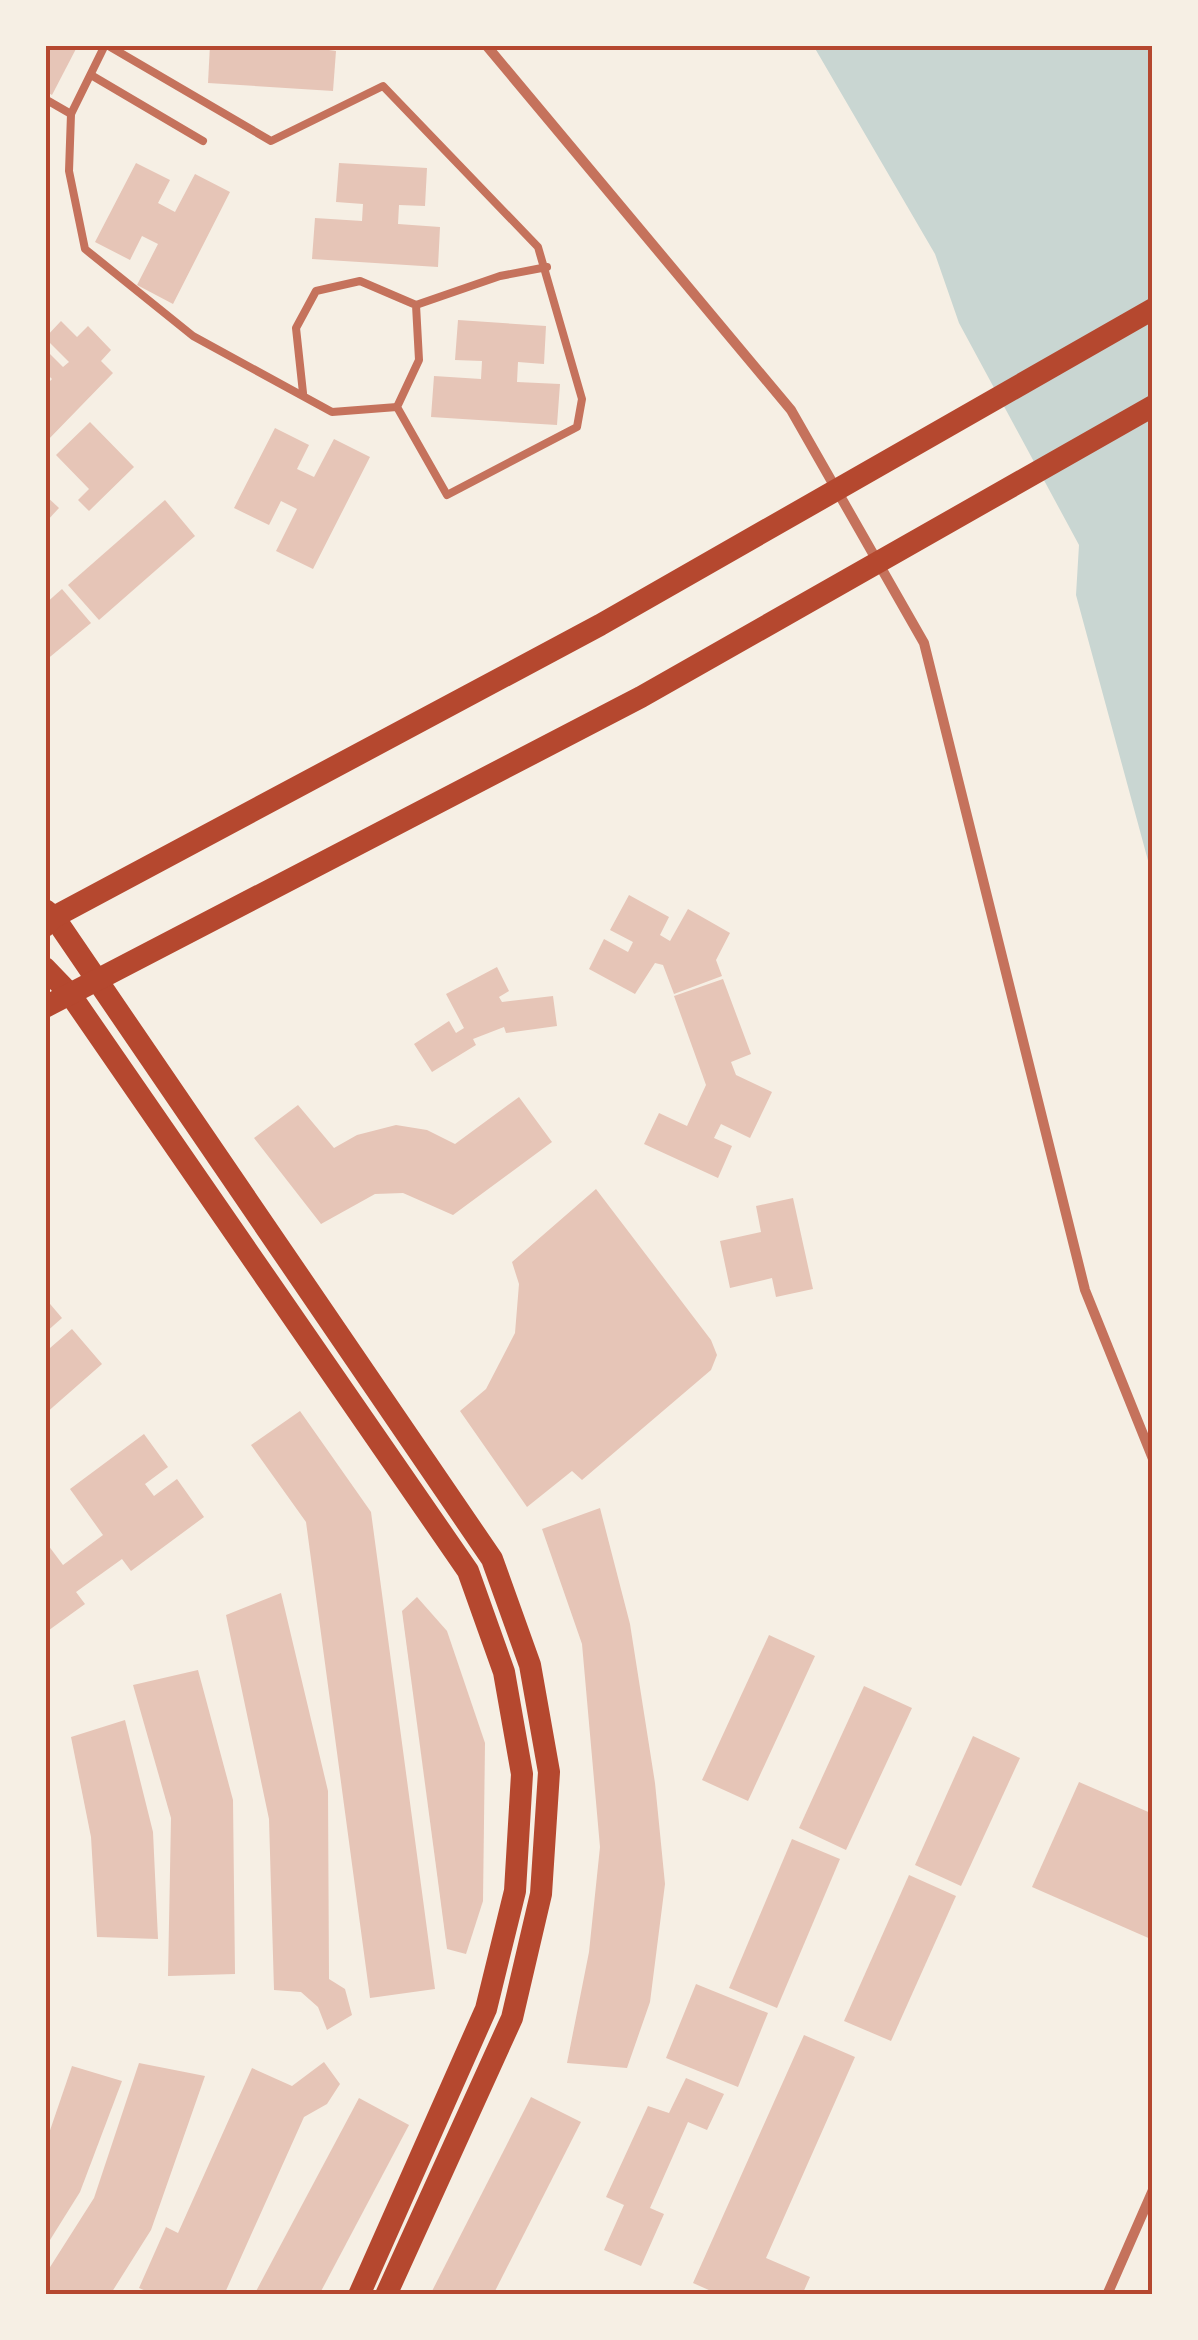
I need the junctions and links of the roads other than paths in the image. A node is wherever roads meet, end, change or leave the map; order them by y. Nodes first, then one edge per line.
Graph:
1 (106, 45) edge
2 (486, 45) edge
3 (91, 76) junction
4 (45, 99) edge
5 (71, 114) junction
6 (203, 141) dead end
7 (548, 267) junction
8 (416, 305) junction
9 (1153, 309) edge
10 (303, 393) junction
11 (1153, 406) edge
12 (396, 408) junction
13 (48, 918) edge
14 (45, 968) edge
15 (95, 984) junction
16 (70, 994) junction
17 (45, 1007) edge
18 (1153, 1459) edge
19 (1153, 2190) edge
20 (358, 2295) edge
21 (386, 2295) edge
22 (1107, 2295) edge

1 - 3 lane
1 - 7 lane
2 - 18 street
3 - 5 lane
3 - 6 lane
4 - 5 lane
5 - 10 lane
7 - 8 lane
7 - 12 lane
8 - 10 lane
8 - 12 lane
9 - 13 main road
10 - 12 lane
11 - 15 main road
13 - 15 main road
14 - 16 main road
15 - 16 main road
15 - 21 main road
16 - 17 main road
16 - 20 main road
19 - 22 street

